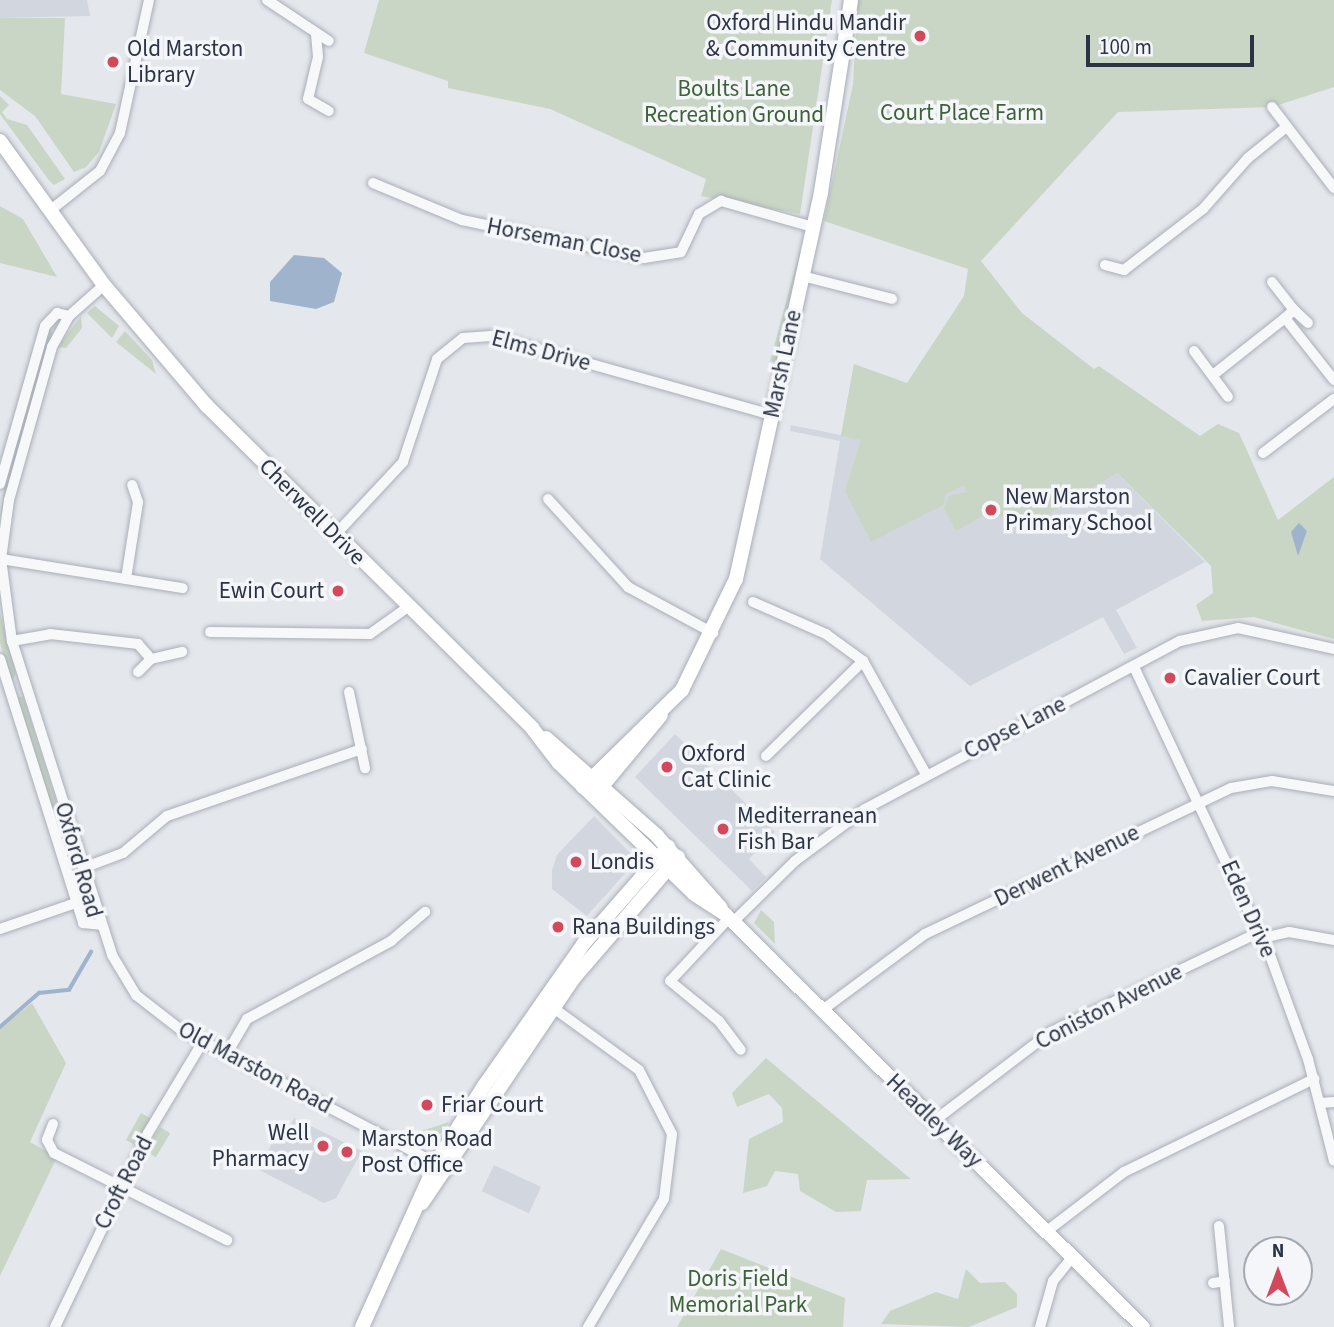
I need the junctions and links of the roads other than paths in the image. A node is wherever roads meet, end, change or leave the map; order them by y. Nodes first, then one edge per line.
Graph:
1 (149, 0) edge
2 (267, 0) edge
3 (851, 0) edge
4 (316, 34) junction
5 (329, 41) dead end
6 (1272, 107) dead end
7 (329, 111) dead end
8 (1285, 128) junction
9 (0, 141) edge
10 (373, 183) dead end
11 (1334, 188) edge
12 (52, 208) junction
13 (813, 227) junction
14 (1105, 265) dead end
15 (802, 276) junction
16 (1272, 282) dead end
17 (104, 285) junction
18 (892, 299) dead end
19 (1294, 310) junction
20 (69, 316) junction
21 (1285, 318) junction
22 (1308, 323) dead end
23 (1194, 351) dead end
24 (1213, 375) junction
25 (1334, 380) edge
26 (1228, 397) dead end
27 (1334, 399) edge
28 (772, 415) junction
29 (1264, 453) dead end
30 (0, 484) edge
31 (132, 485) dead end
32 (548, 499) dead end
33 (335, 535) junction
34 (1, 559) edge
35 (126, 579) junction
36 (183, 589) dead end
37 (1, 592) edge
38 (753, 602) dead end
39 (408, 607) junction
40 (210, 632) dead end
41 (713, 633) junction
42 (12, 641) junction
43 (1334, 649) edge
44 (182, 652) dead end
45 (0, 659) edge
46 (151, 659) junction
47 (863, 661) junction
48 (1134, 667) junction
49 (138, 672) dead end
50 (3, 681) edge
51 (349, 692) dead end
52 (532, 728) junction
53 (362, 749) junction
54 (766, 756) dead end
55 (365, 768) dead end
56 (926, 774) junction
57 (593, 786) junction
58 (1334, 791) edge
59 (1199, 802) junction
60 (667, 854) junction
61 (83, 868) junction
62 (76, 902) junction
63 (425, 912) dead end
64 (729, 918) junction
65 (101, 925) junction
66 (0, 929) edge
67 (1262, 935) junction
68 (1334, 940) edge
69 (593, 942) junction
70 (552, 1007) junction
71 (821, 1011) junction
72 (531, 1026) junction
73 (202, 1043) junction
74 (741, 1050) dead end
75 (226, 1055) junction
76 (1314, 1079) junction
77 (1334, 1102) edge
78 (1320, 1103) junction
79 (934, 1121) junction
80 (53, 1124) dead end
81 (1334, 1161) edge
82 (442, 1167) junction
83 (121, 1186) junction
84 (1219, 1226) dead end
85 (1047, 1231) junction
86 (226, 1240) dead end
87 (1073, 1256) junction
88 (1225, 1281) junction
89 (1213, 1283) dead end
90 (55, 1327) edge
91 (362, 1327) edge
92 (588, 1327) edge
93 (1040, 1327) edge
94 (1143, 1327) edge
95 (1229, 1327) edge

1 - 12 street
2 - 4 street
3 - 13 main road, Marsh Lane
4 - 5 street
4 - 7 street
6 - 8 street
8 - 11 street
8 - 14 street
9 - 12 main road, Cherwell Drive
10 - 13 street, Horseman Close
12 - 17 main road, Cherwell Drive
13 - 15 main road, Marsh Lane
15 - 18 street
15 - 28 main road, Marsh Lane
16 - 19 street
17 - 20 street, Oxford Road
17 - 33 main road, Cherwell Drive
19 - 21 street
19 - 22 street
20 - 30 street, Oxford Road
20 - 34 street, Oxford Road
21 - 24 street
21 - 25 street
23 - 24 street
24 - 26 street
27 - 29 street
28 - 33 street, Elms Drive
28 - 41 main road, Marsh Lane
31 - 35 street
32 - 41 street
33 - 39 main road, Cherwell Drive
34 - 35 street
34 - 37 street, Oxford Road
35 - 36 street
37 - 42 street, Oxford Road
38 - 47 street
39 - 40 street
39 - 52 main road, Cherwell Drive
41 - 57 main road, Marsh Lane
42 - 46 street
42 - 61 street, Oxford Road
43 - 48 street, Copse Lane
44 - 46 street
45 - 50 street, Oxford Road
46 - 49 street
47 - 54 street
47 - 56 street
48 - 56 street, Copse Lane
48 - 59 street, Eden Drive
50 - 62 street, Oxford Road
51 - 53 street
52 - 57 main road, Cherwell Drive
52 - 57 main road, Cherwell Drive
53 - 55 street
53 - 61 street
56 - 64 street, Copse Lane
57 - 60 main road, Cherwell Drive
58 - 59 street, Derwent Avenue
59 - 67 street, Eden Drive
59 - 71 street, Derwent Avenue
60 - 64 main road, Headley Way
60 - 69 main road
61 - 65 street, Oxford Road
62 - 65 street, Oxford Road
62 - 66 street
63 - 75 street
64 - 71 main road, Headley Way
64 - 74 street, Copse Lane
65 - 73 street, Old Marston Road
67 - 68 street, Coniston Avenue
67 - 76 street, Eden Drive
67 - 79 street, Coniston Avenue
69 - 70 main road
69 - 72 main road
70 - 72 main road
70 - 92 street
71 - 79 main road, Headley Way
72 - 82 main road
73 - 75 street, Old Marston Road
73 - 83 street, Croft Road
75 - 82 street, Old Marston Road
76 - 78 street, Eden Drive
76 - 85 street
77 - 78 street
78 - 81 street, Eden Drive
79 - 85 main road, Headley Way
80 - 83 street
82 - 91 main road
83 - 86 street
83 - 90 street, Croft Road
84 - 88 street
85 - 87 main road, Headley Way
87 - 93 street
87 - 94 main road, Headley Way
88 - 89 street
88 - 95 street

